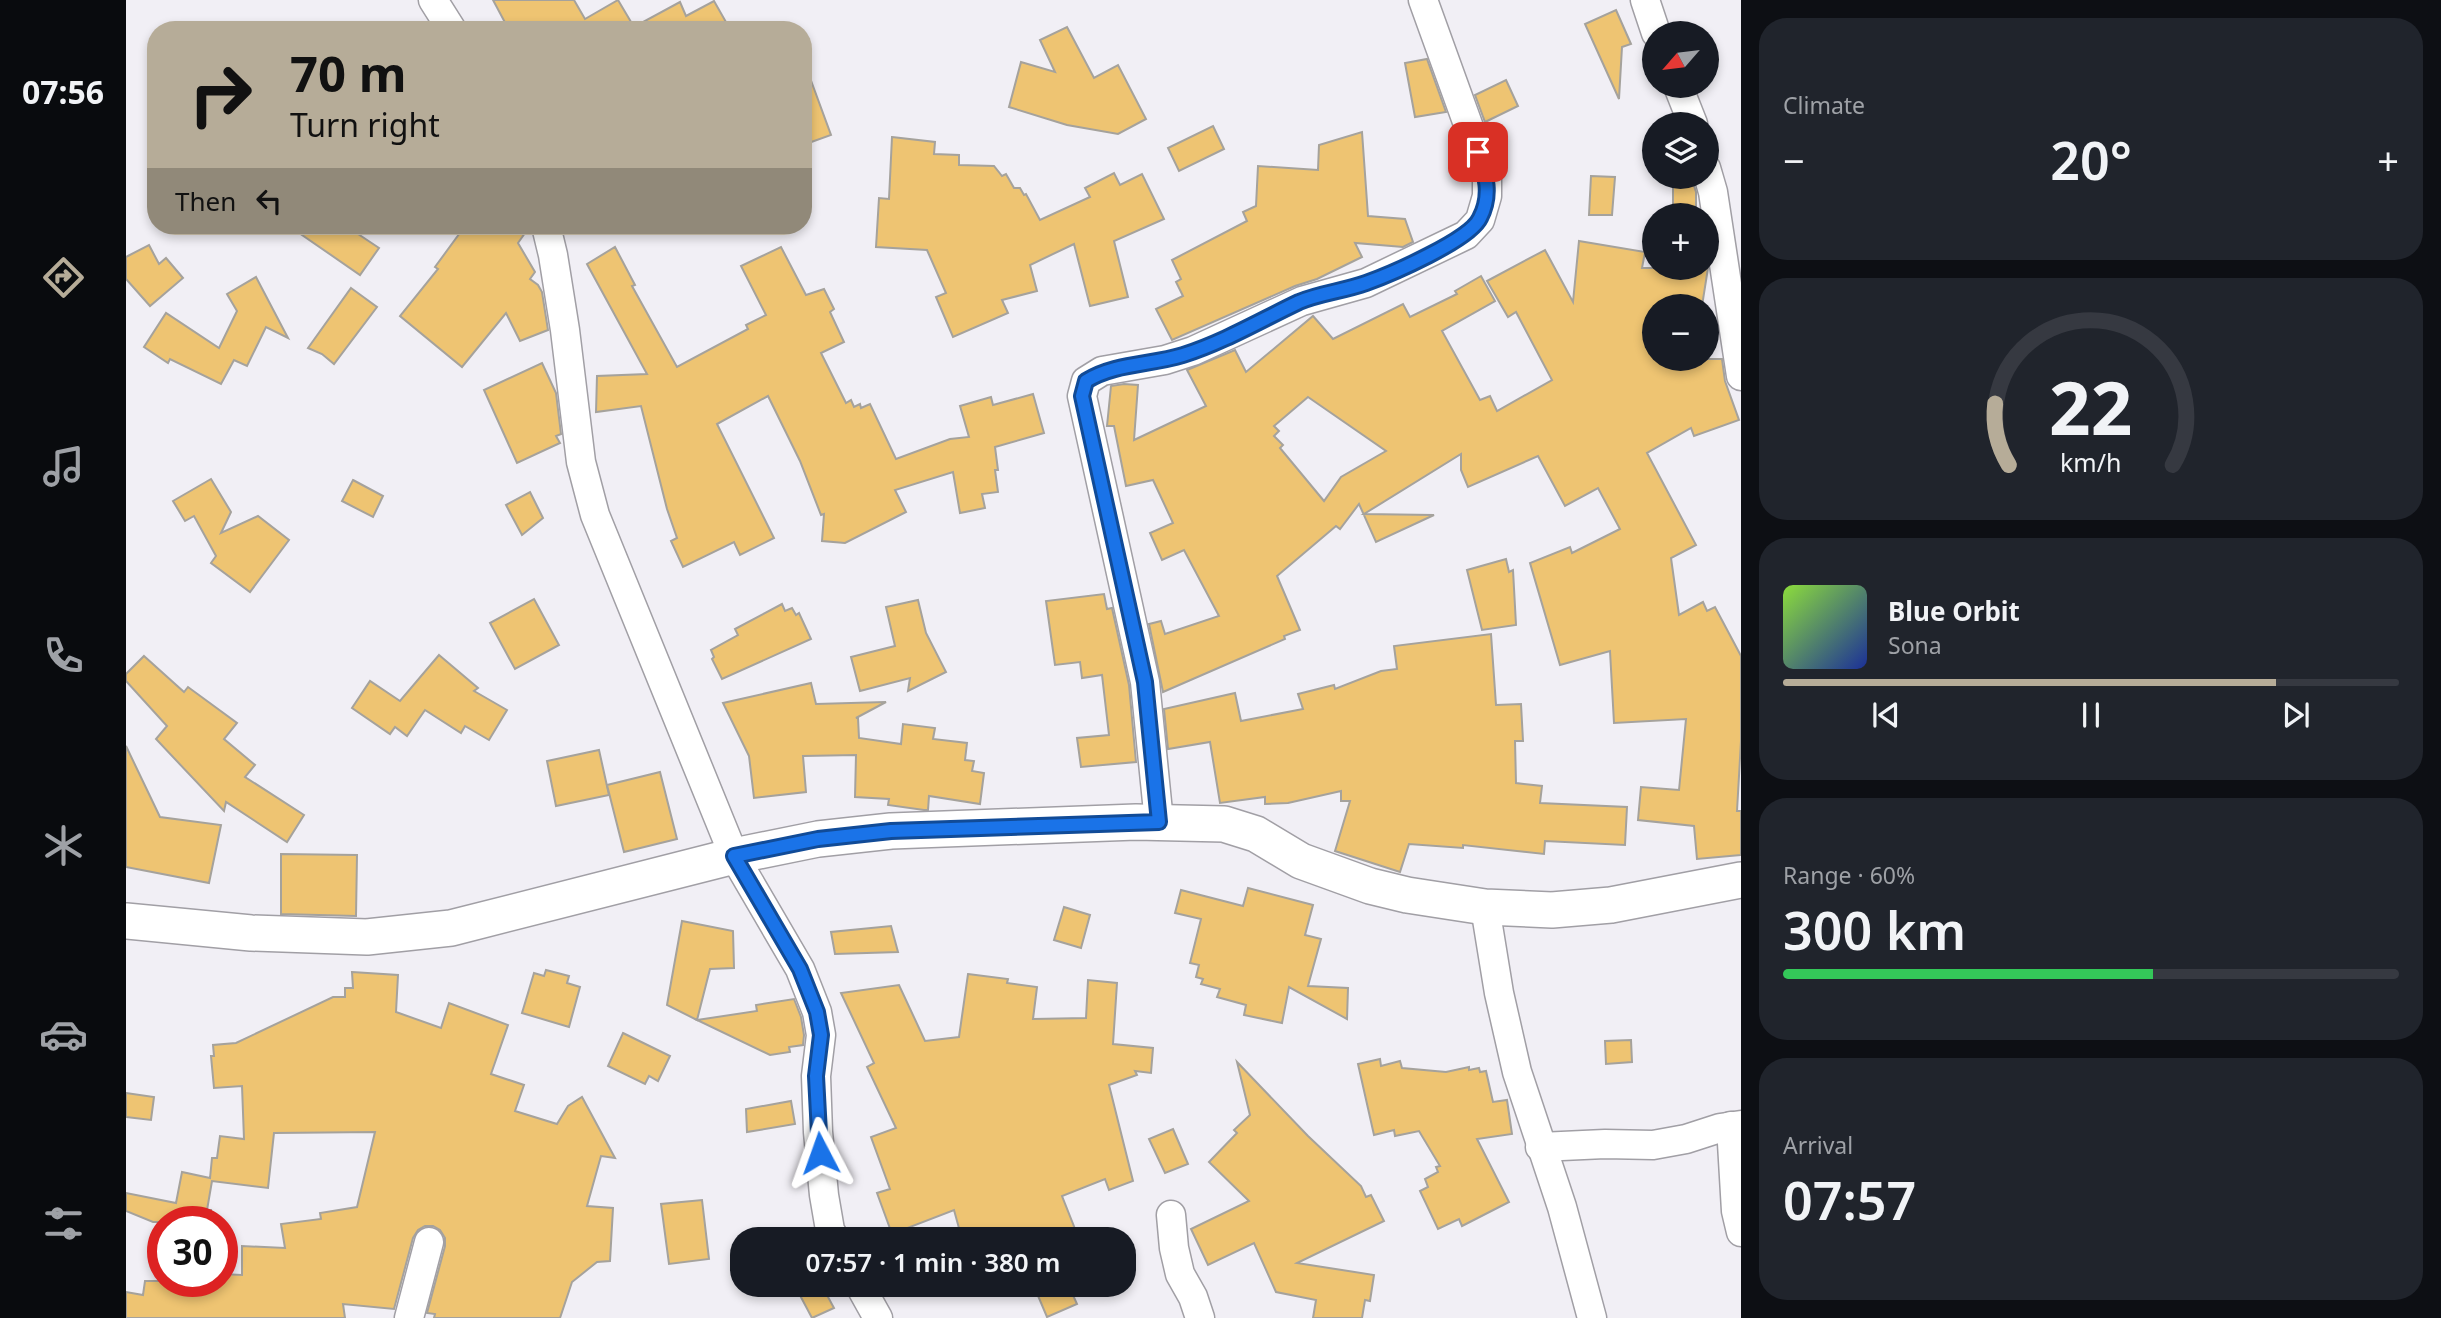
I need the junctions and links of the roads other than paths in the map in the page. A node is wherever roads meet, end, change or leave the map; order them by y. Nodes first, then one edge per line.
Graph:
1 (433, 0) edge
2 (1423, 0) edge
3 (1645, 0) edge
4 (446, 21) edge
5 (1653, 21) edge
6 (1712, 189) edge
7 (548, 235) edge
8 (1741, 376) edge
9 (1159, 822) junction
10 (734, 856) junction
11 (1741, 880) edge
12 (1485, 907) junction
13 (126, 921) edge
14 (1736, 1126) edge
15 (1540, 1147) junction
16 (1171, 1215) dead end
17 (829, 1227) edge
18 (1741, 1232) edge
19 (429, 1242) dead end
20 (866, 1297) edge
21 (409, 1318) edge
22 (878, 1318) edge
23 (1200, 1318) edge
24 (1592, 1318) edge

1 - 4 street
2 - 9 street
3 - 5 street
6 - 8 street
7 - 10 street
9 - 10 street
9 - 12 street
10 - 13 street
10 - 17 street
11 - 12 street
12 - 15 street
14 - 15 street
14 - 18 street
15 - 24 street
16 - 23 street
19 - 21 street
20 - 22 street

